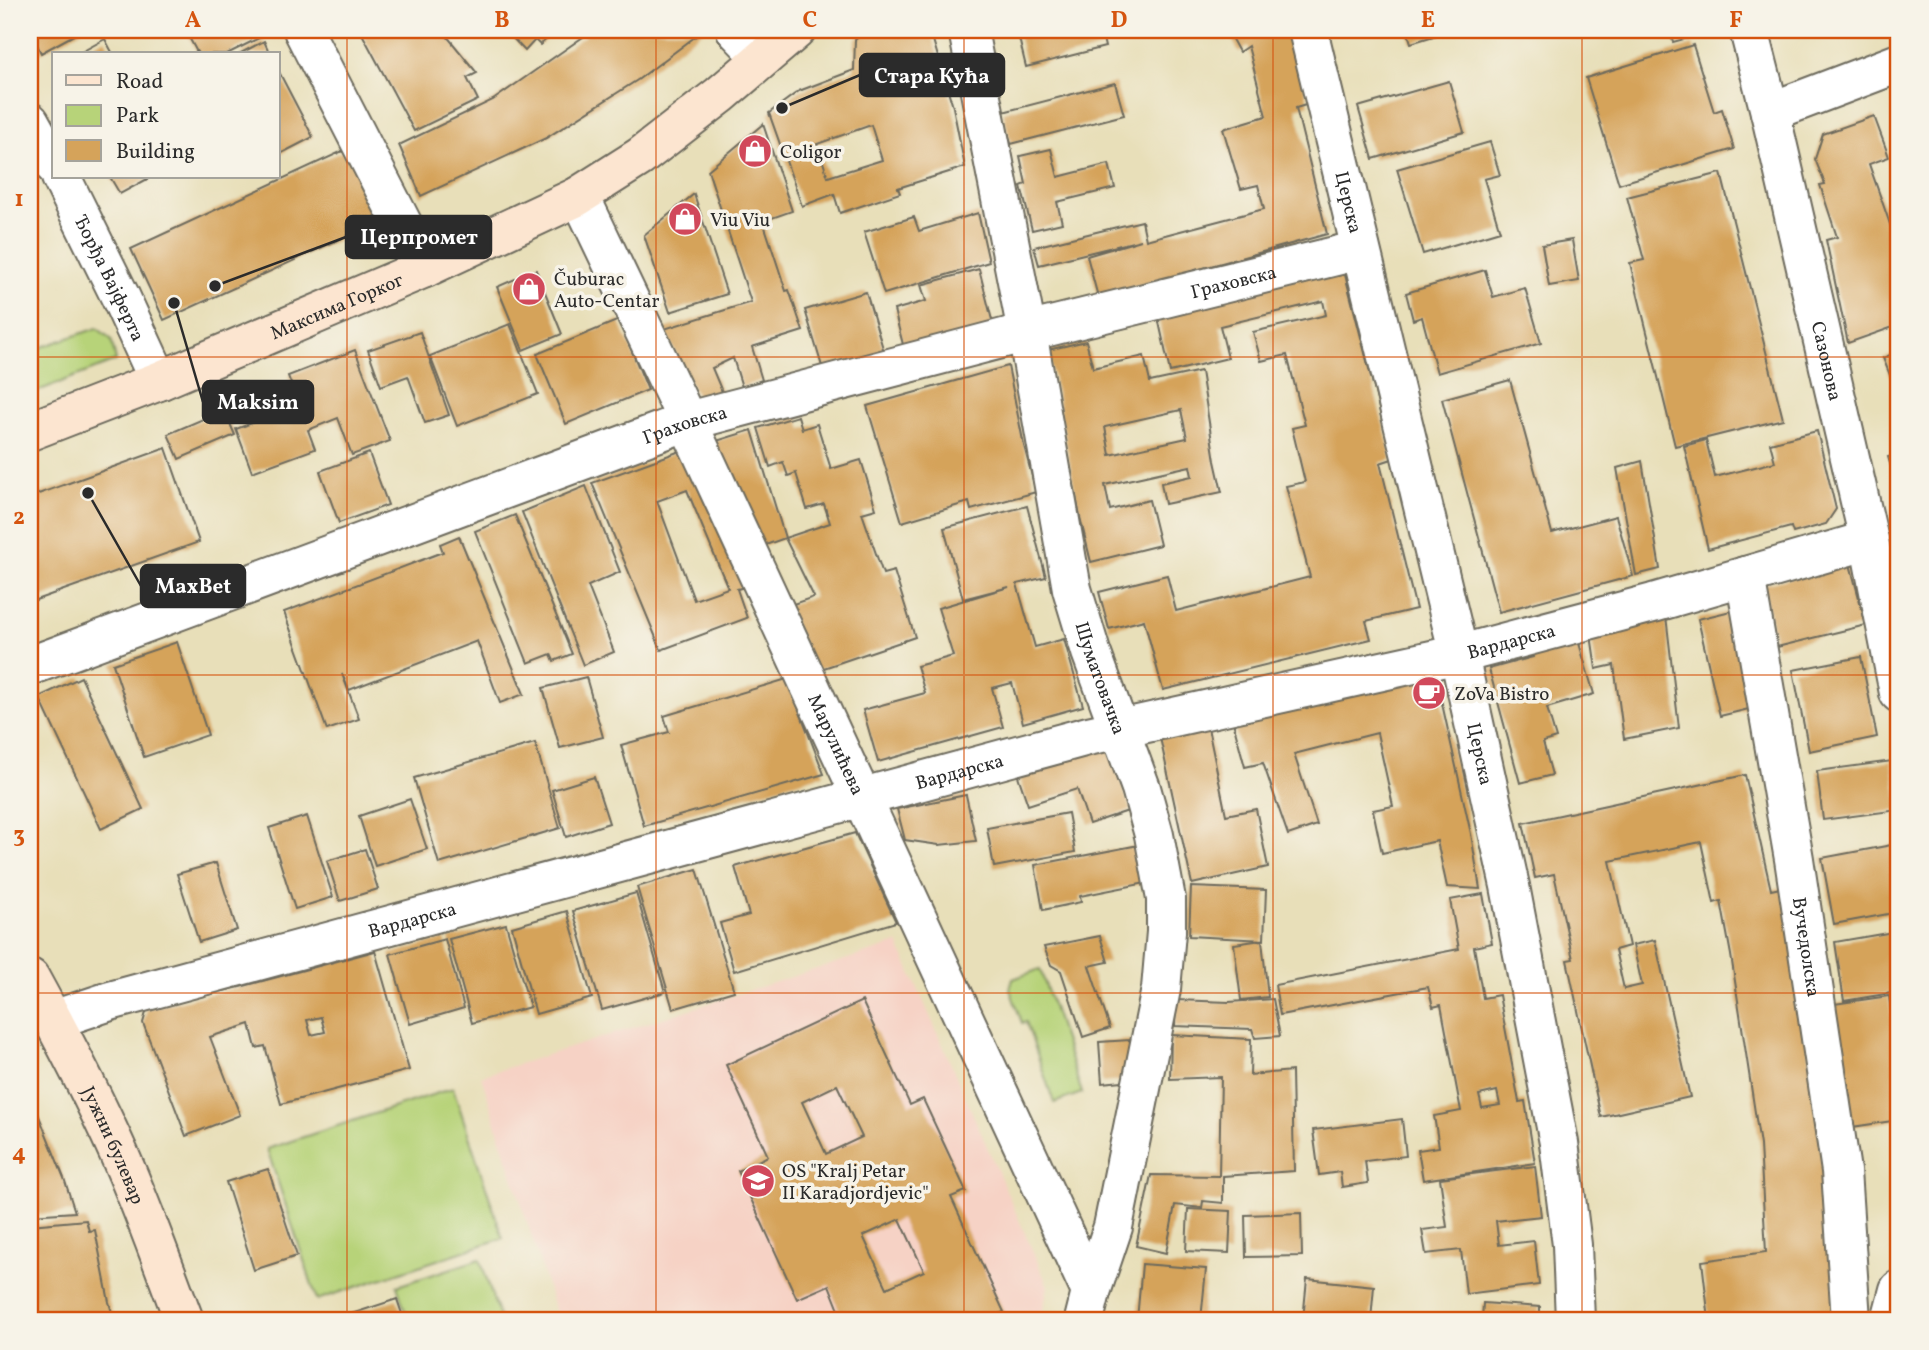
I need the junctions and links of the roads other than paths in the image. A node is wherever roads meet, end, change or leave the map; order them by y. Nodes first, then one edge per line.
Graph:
1 (303, 30) edge
2 (736, 30) edge
3 (796, 30) edge
4 (968, 30) edge
5 (1308, 30) edge
6 (1749, 30) edge
7 (762, 57) junction
8 (1899, 63) edge
9 (1770, 112) junction
10 (30, 122) edge
11 (52, 161) edge
12 (62, 178) edge
13 (577, 197) junction
14 (1360, 250) junction
15 (425, 268) junction
16 (1027, 332) junction
17 (159, 381) junction
18 (688, 421) junction
19 (30, 431) edge
20 (1869, 540) junction
21 (1745, 576) junction
22 (1458, 655) junction
23 (30, 666) edge
24 (1899, 693) edge
25 (1120, 728) junction
26 (861, 797) junction
27 (30, 978) edge
28 (53, 1020) junction
29 (1899, 1290) edge
30 (1087, 1306) edge
31 (184, 1320) edge
32 (1575, 1320) edge
33 (1851, 1320) edge
34 (1891, 1320) edge

1 - 15 street
2 - 7 street
3 - 7 main road, Максима Горког
4 - 16 street, Шуматовачка
5 - 14 street, Церска
6 - 9 street, Сазонова
7 - 13 main road, Максима Горког
8 - 9 street
9 - 20 street, Сазонова
10 - 11 street
12 - 17 street, Ђорђа Вајферта
13 - 15 main road, Максима Горког
13 - 18 street, Марулићева
14 - 16 street, Граховска
14 - 22 street, Церска
15 - 17 main road, Максима Горког
16 - 18 street, Граховска
16 - 25 street, Шуматовачка
17 - 19 main road, Максима Горког
18 - 23 street, Граховска
18 - 26 street, Марулићева
20 - 21 street, Вардарска
20 - 24 street, Сазонова
21 - 22 street, Вардарска
21 - 33 street, Вучедолска
22 - 25 street, Вардарска
22 - 32 street, Церска
25 - 26 street, Вардарска
25 - 30 street, Шуматовачка
26 - 28 street, Вардарска
26 - 30 street, Марулићева
27 - 28 main road, Јужни булевар
28 - 31 main road, Јужни булевар
29 - 34 street

